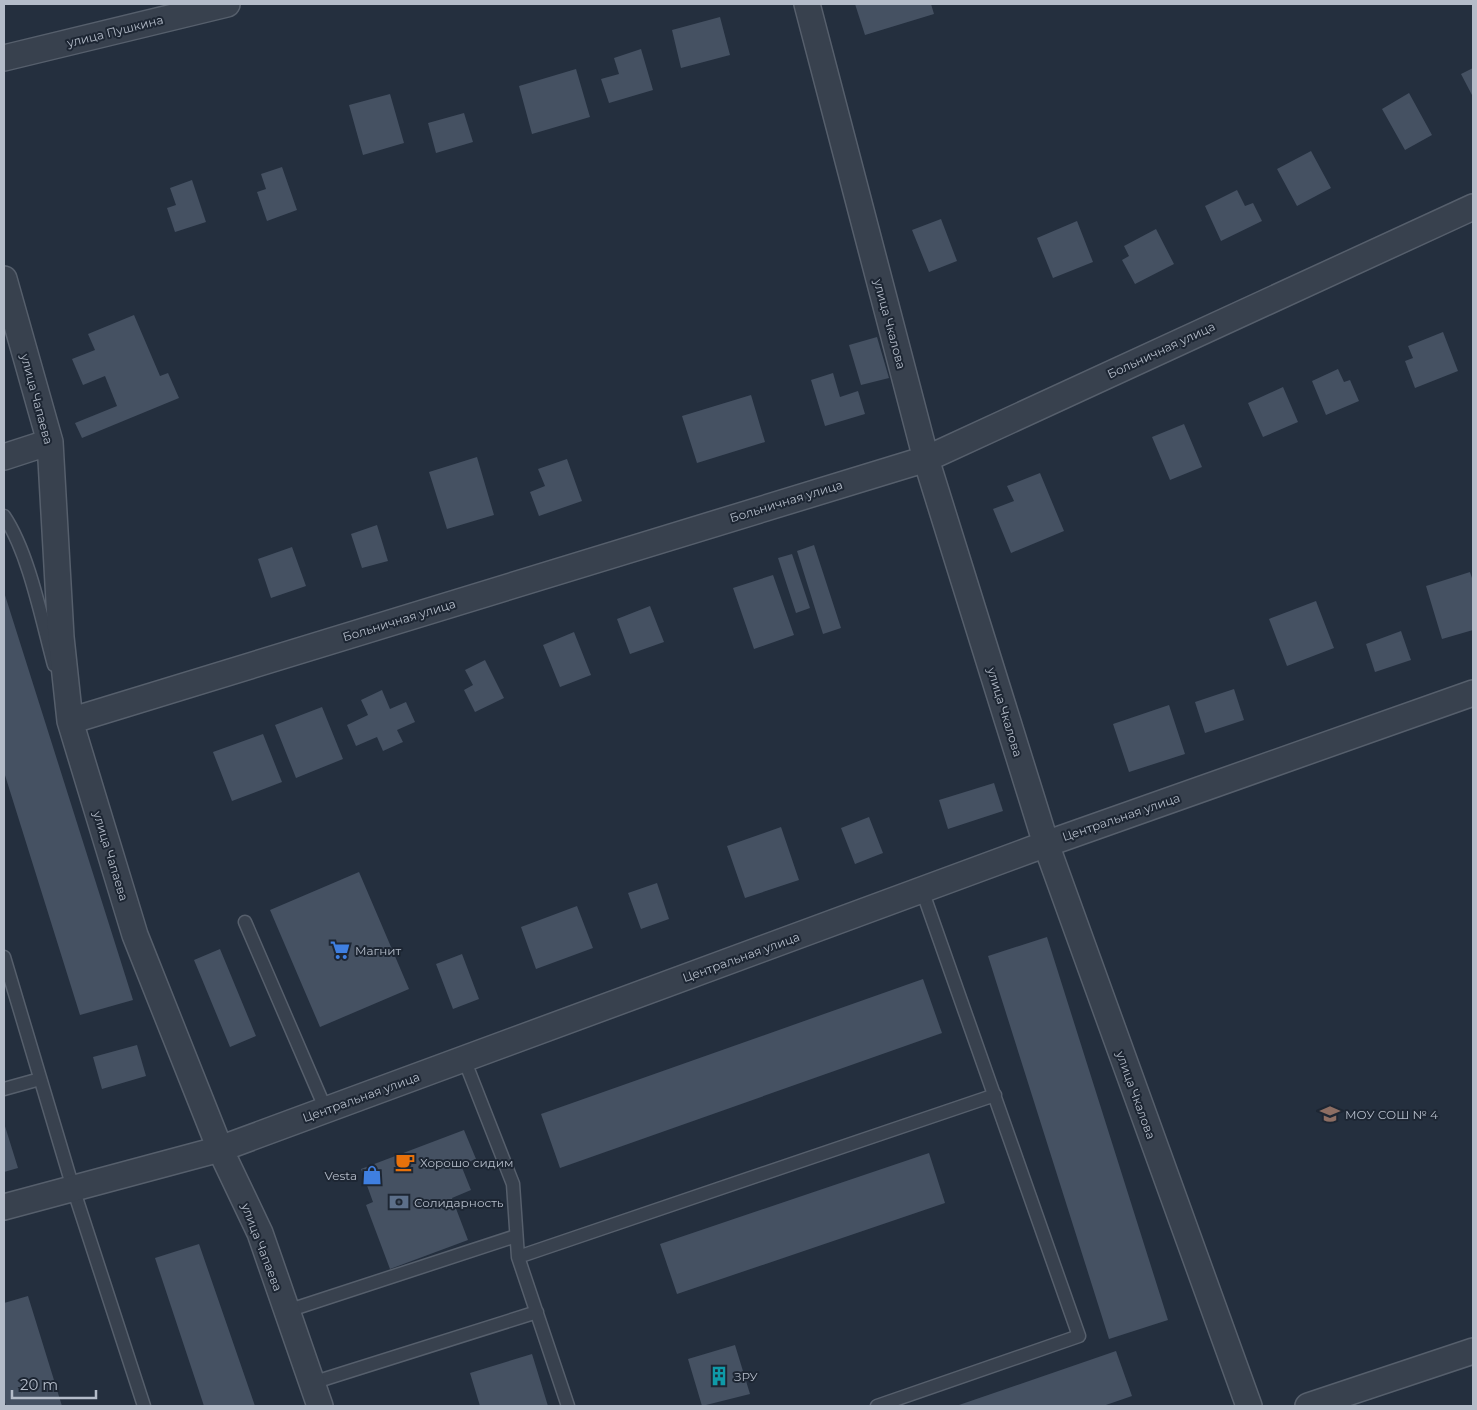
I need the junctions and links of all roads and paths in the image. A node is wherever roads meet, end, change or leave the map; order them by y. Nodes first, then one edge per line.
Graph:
1 (227, 4) edge
2 (806, 4) edge
3 (4, 58) edge
4 (1473, 207) edge
5 (4, 279) edge
6 (50, 442) junction
7 (4, 457) edge
8 (926, 458) junction
9 (4, 516) edge
10 (1473, 693) edge
11 (70, 721) junction
12 (1046, 844) junction
13 (922, 890) junction
14 (245, 922) dead end
15 (4, 957) edge
16 (464, 1059) junction
17 (40, 1079) junction
18 (4, 1089) edge
19 (995, 1095) junction
20 (326, 1110) junction
21 (220, 1149) junction
22 (73, 1188) junction
23 (4, 1207) edge
24 (516, 1236) junction
25 (518, 1256) junction
26 (287, 1311) junction
27 (537, 1312) junction
28 (1473, 1351) edge
29 (312, 1383) junction
30 (144, 1406) edge
31 (320, 1406) edge
32 (568, 1406) edge
33 (877, 1406) edge
34 (1249, 1406) edge
35 (1308, 1406) edge

1 - 3 street, улица Пушкина
2 - 8 street, улица Чкалова
4 - 8 street, Больничная улица
5 - 6 street, улица Чапаева
6 - 7 street
6 - 11 street, улица Чапаева
8 - 11 street, Больничная улица
8 - 12 street, улица Чкалова
9 - 11 lane
10 - 12 street, Центральная улица
11 - 21 street, улица Чапаева
12 - 13 street, Центральная улица
12 - 34 street, улица Чкалова
13 - 16 street, Центральная улица
13 - 19 lane
14 - 20 lane
15 - 17 lane
16 - 20 street, Центральная улица
16 - 24 lane
17 - 18 lane
17 - 22 lane
19 - 25 lane
19 - 33 lane
20 - 21 street, Центральная улица
21 - 22 street, Центральная улица
21 - 26 street, улица Чапаева
22 - 23 street, Центральная улица
22 - 30 lane
24 - 25 lane
24 - 26 lane
25 - 27 lane
26 - 29 street, улица Чапаева
27 - 29 lane
27 - 32 lane
28 - 35 street
29 - 31 street, улица Чапаева

